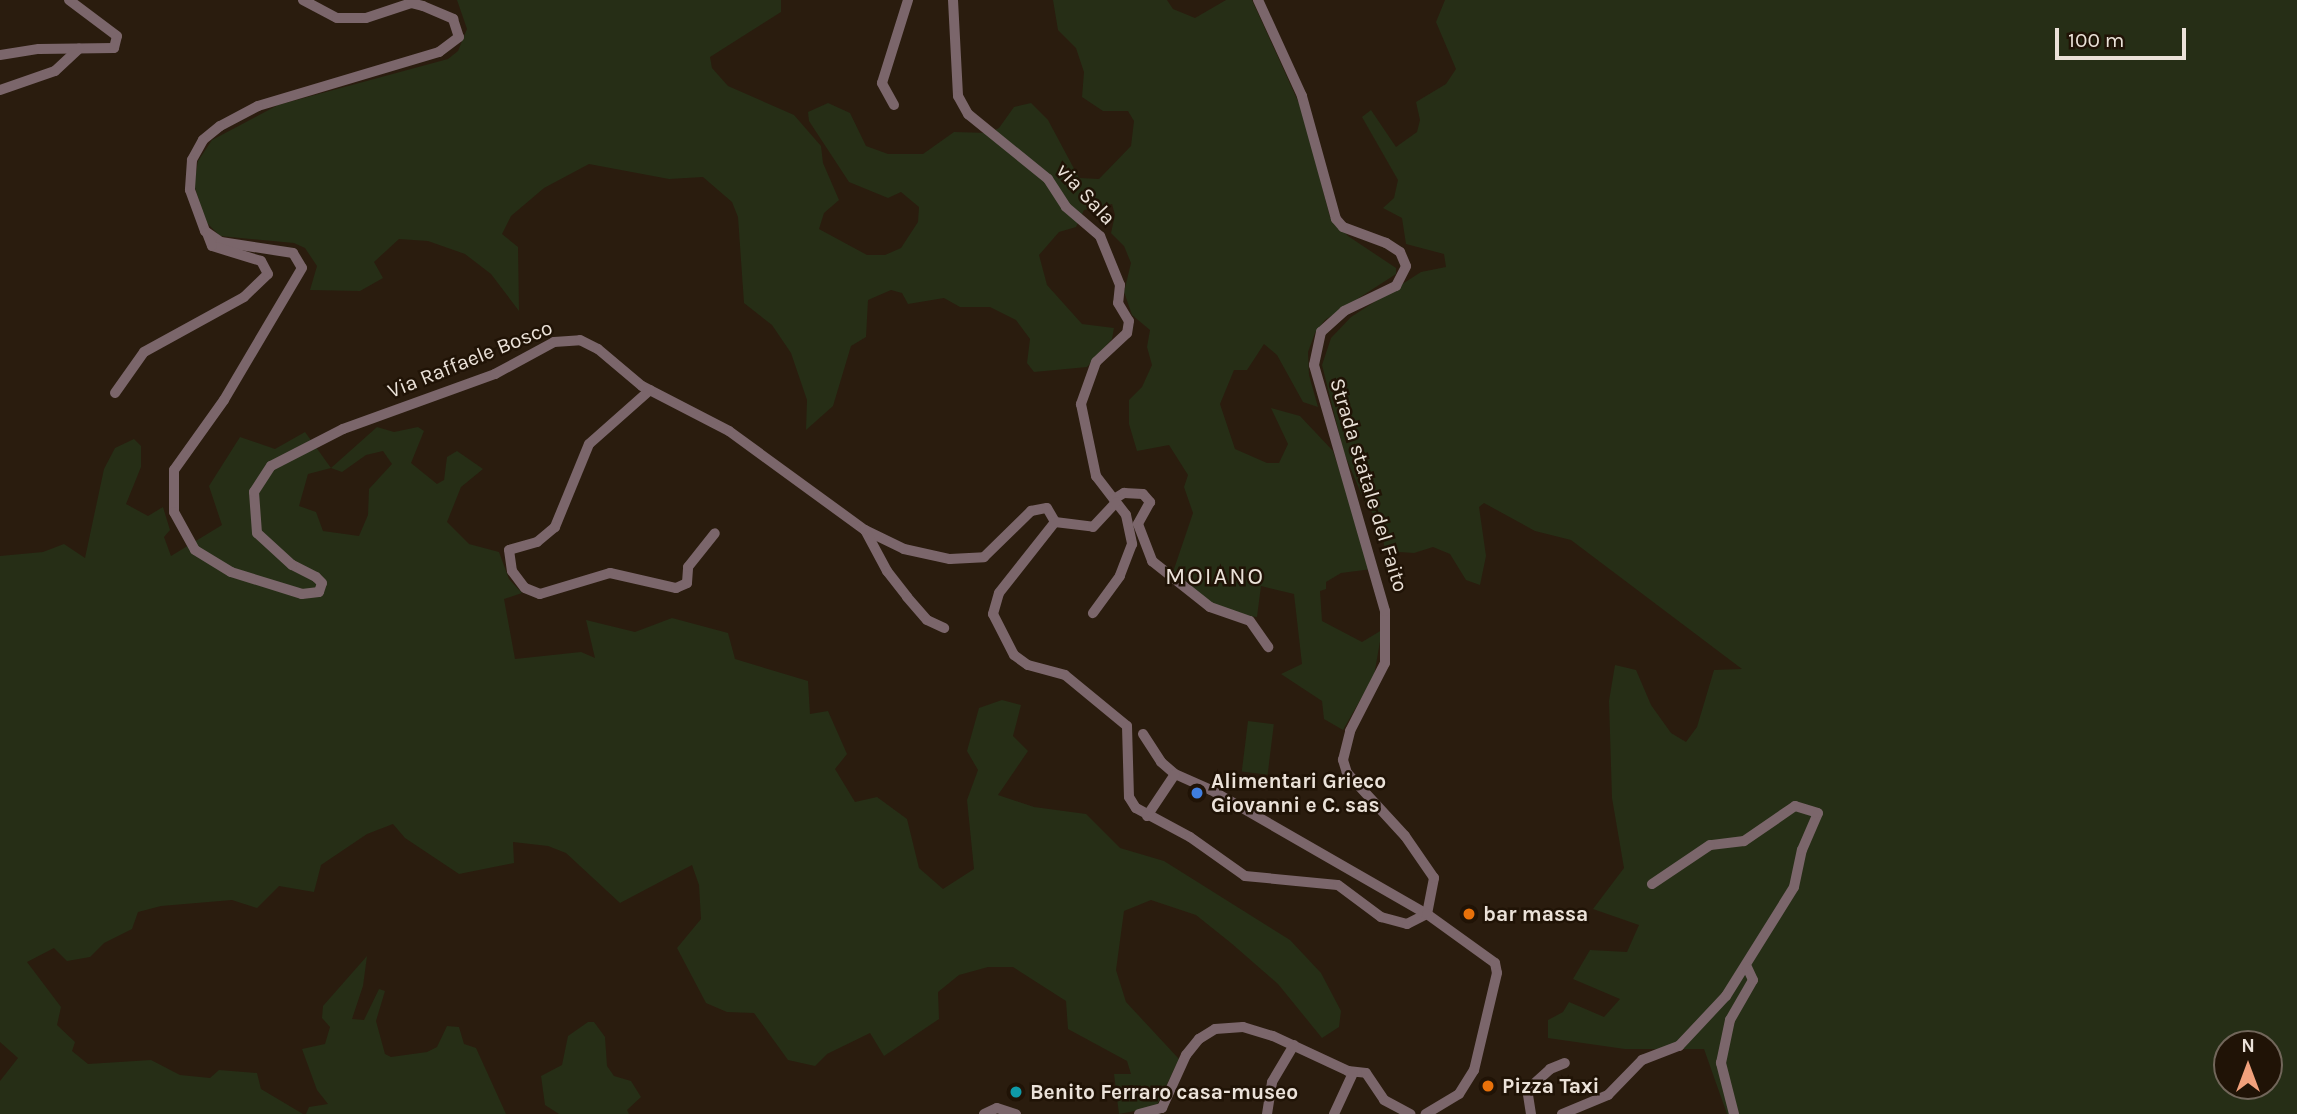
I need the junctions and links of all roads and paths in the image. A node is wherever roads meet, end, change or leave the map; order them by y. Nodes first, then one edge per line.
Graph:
1 (69, 0) edge
2 (303, 0) edge
3 (908, 0) edge
4 (953, 0) edge
5 (1258, 0) edge
6 (79, 49) junction
7 (0, 55) edge
8 (0, 90) edge
9 (894, 105) dead end
10 (207, 233) junction
11 (650, 390) junction
12 (115, 393) dead end
13 (1115, 501) junction
14 (1055, 522) junction
15 (865, 530) junction
16 (715, 533) dead end
17 (1093, 613) dead end
18 (944, 628) dead end
19 (1268, 647) dead end
20 (1143, 734) dead end
21 (1175, 774) junction
22 (1147, 816) junction
23 (1652, 884) dead end
24 (1427, 915) junction
25 (1747, 967) junction
26 (1294, 1045) junction
27 (1565, 1063) dead end
28 (1353, 1073) junction
29 (1567, 1111) edge
30 (984, 1114) edge
31 (1016, 1114) edge
32 (1139, 1114) edge
33 (1267, 1114) edge
34 (1334, 1114) edge
35 (1410, 1114) edge
36 (1426, 1114) edge
37 (1531, 1114) edge
38 (1734, 1114) edge

1 - 6 street
2 - 10 street
3 - 9 street
4 - 13 street, via Sala
5 - 24 street, Strada statale del Faito
6 - 7 street
6 - 8 street
10 - 11 street, Via Raffaele Bosco
10 - 12 street
11 - 15 street, Via Raffaele Bosco
11 - 16 street
13 - 14 street
13 - 17 street
13 - 19 street
14 - 15 street, Via Raffaele Bosco
14 - 22 street
15 - 18 street
20 - 21 street
21 - 22 street
21 - 24 street
22 - 24 street
23 - 25 street
24 - 36 street
25 - 29 street
25 - 38 street
26 - 28 street
26 - 32 street
26 - 33 street
27 - 37 street
28 - 34 street
28 - 35 street
30 - 31 street

